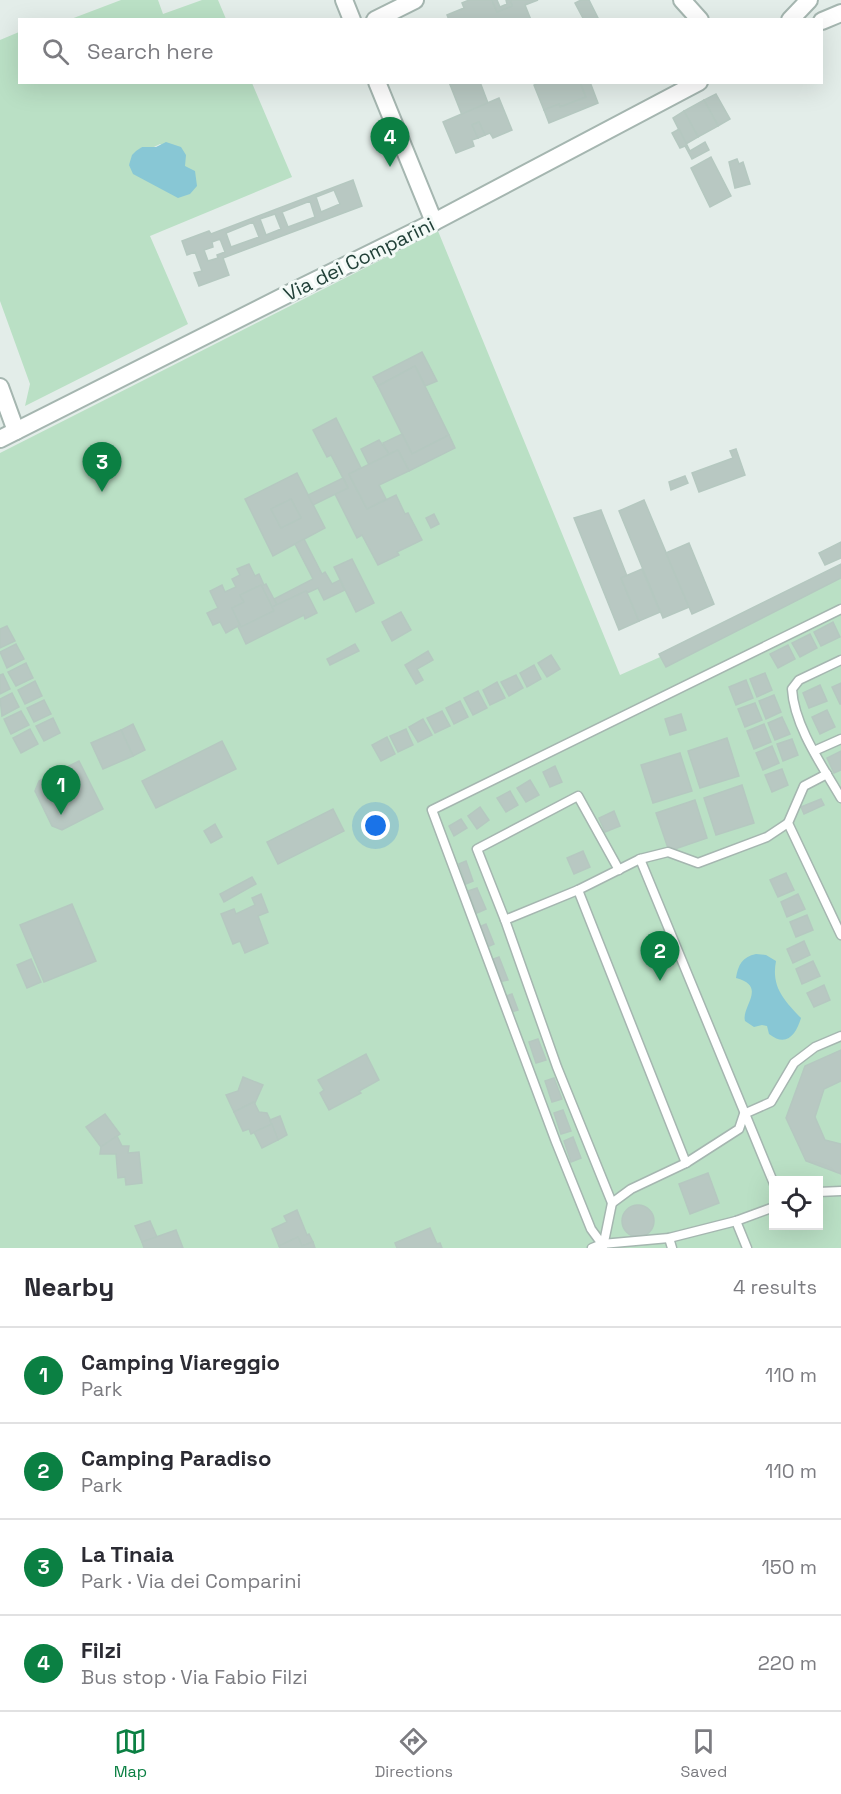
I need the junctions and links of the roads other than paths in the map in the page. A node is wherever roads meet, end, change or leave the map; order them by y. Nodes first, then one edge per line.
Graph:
1 (344, 0) edge
2 (415, 0) edge
3 (682, 0) edge
4 (808, 0) edge
5 (841, 13) edge
6 (351, 18) edge
7 (379, 18) edge
8 (698, 18) edge
9 (792, 18) edge
10 (823, 21) edge
11 (378, 84) edge
12 (695, 84) edge
13 (434, 222) junction
14 (0, 387) edge
15 (16, 431) junction
16 (0, 439) edge
17 (841, 609) edge
18 (841, 660) edge
19 (841, 739) edge
20 (814, 751) junction
21 (827, 774) junction
22 (841, 798) edge
23 (788, 823) junction
24 (640, 859) junction
25 (619, 870) junction
26 (578, 890) junction
27 (505, 920) junction
28 (841, 935) edge
29 (841, 1036) edge
30 (744, 1114) junction
31 (686, 1162) junction
32 (771, 1176) edge
33 (841, 1191) edge
34 (823, 1192) edge
35 (612, 1203) junction
36 (769, 1209) edge
37 (736, 1221) junction
38 (669, 1238) junction
39 (601, 1247) edge
40 (592, 1248) edge
41 (672, 1248) edge
42 (747, 1248) edge

1 - 6 street
2 - 7 street
3 - 8 street
4 - 9 street
5 - 10 street
11 - 13 street
12 - 13 street, Via dei Comparini
13 - 15 street, Via dei Comparini
14 - 15 street
15 - 16 street, Via dei Comparini
17 - 39 lane
18 - 20 lane
19 - 20 lane
20 - 21 lane
21 - 22 lane
21 - 23 lane
23 - 24 lane
23 - 28 lane
24 - 25 lane
24 - 30 lane
25 - 26 lane
25 - 27 lane
26 - 27 lane
26 - 31 lane
27 - 35 lane
29 - 30 lane
30 - 31 lane
30 - 32 lane
31 - 35 lane
33 - 34 lane
35 - 39 lane
36 - 37 lane
37 - 38 lane
37 - 42 lane
38 - 39 lane
38 - 41 lane
39 - 40 lane

